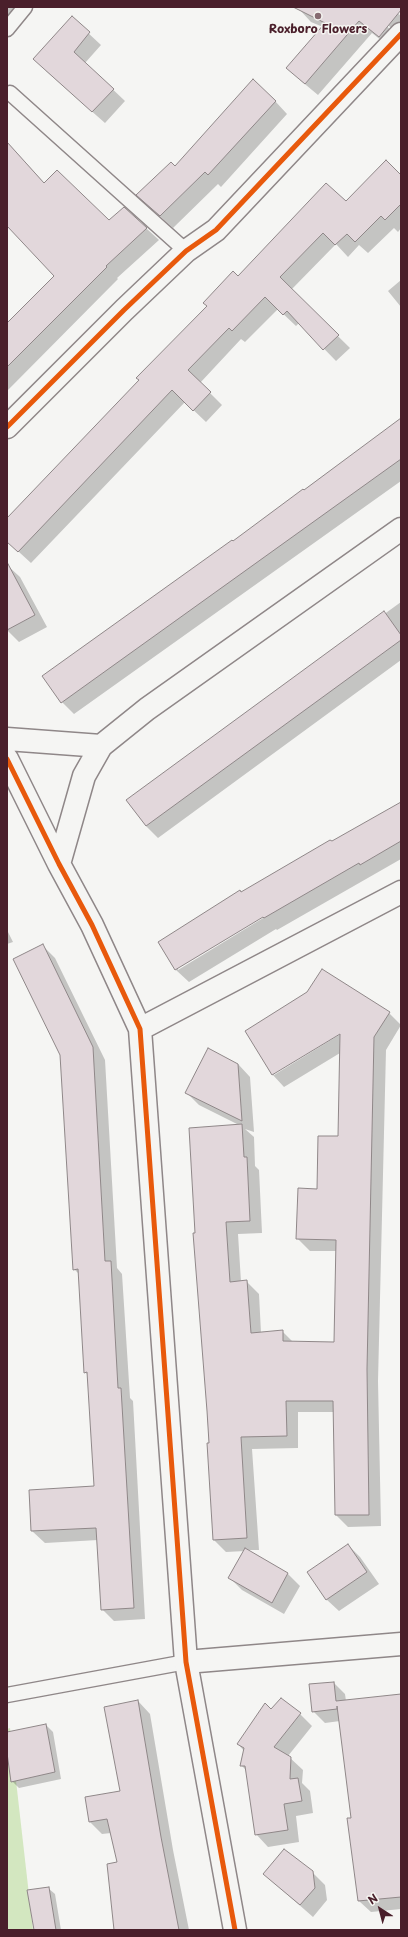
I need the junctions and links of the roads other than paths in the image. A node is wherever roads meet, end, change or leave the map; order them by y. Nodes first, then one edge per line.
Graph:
1 (25, 7) edge
2 (7, 30) edge
3 (401, 34) edge
4 (10, 93) dead end
5 (186, 251) junction
6 (7, 426) edge
7 (401, 529) edge
8 (7, 739) edge
9 (101, 746) junction
10 (7, 759) edge
11 (59, 864) junction
12 (401, 892) edge
13 (140, 1029) junction
14 (401, 1644) edge
15 (186, 1662) junction
16 (7, 1695) edge
17 (235, 1930) edge

1 - 2 lane
3 - 5 street
4 - 5 lane
5 - 6 street
7 - 9 street
8 - 9 street
9 - 11 street
10 - 11 street
11 - 13 street
12 - 13 street
13 - 15 street
14 - 15 street
15 - 16 lane
15 - 17 street

